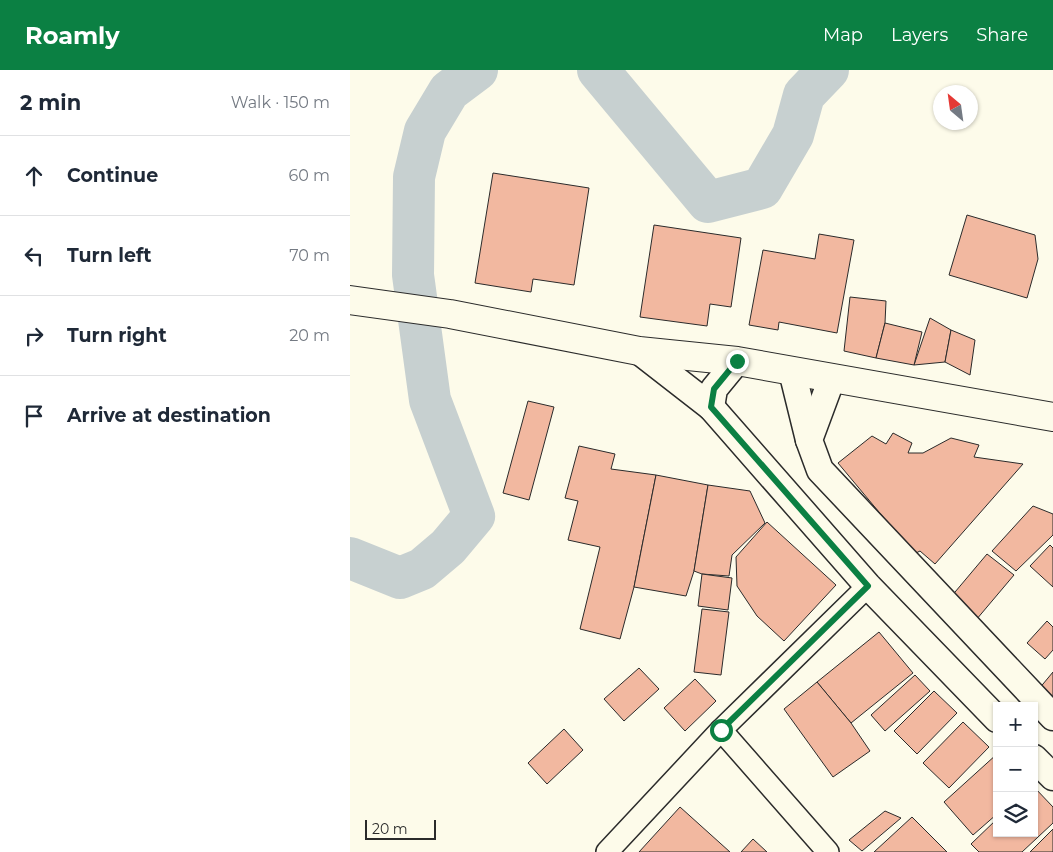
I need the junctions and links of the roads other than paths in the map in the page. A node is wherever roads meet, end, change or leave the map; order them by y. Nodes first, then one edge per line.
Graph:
1 (354, 301) edge
2 (639, 351) junction
3 (737, 361) junction
4 (792, 371) junction
5 (832, 378) junction
6 (711, 407) junction
7 (1053, 417) edge
8 (809, 440) junction
9 (868, 586) junction
10 (993, 715) edge
11 (1053, 717) edge
12 (721, 730) junction
13 (1038, 762) edge
14 (1053, 777) edge
15 (607, 852) edge
16 (828, 852) edge

1 - 2 highway
2 - 3 highway
2 - 6 street
3 - 4 highway
3 - 6 street
4 - 5 highway
4 - 8 street
5 - 7 highway
5 - 8 street
6 - 9 street
8 - 11 street
9 - 10 street
9 - 12 street
12 - 15 street
12 - 16 street
13 - 14 street

